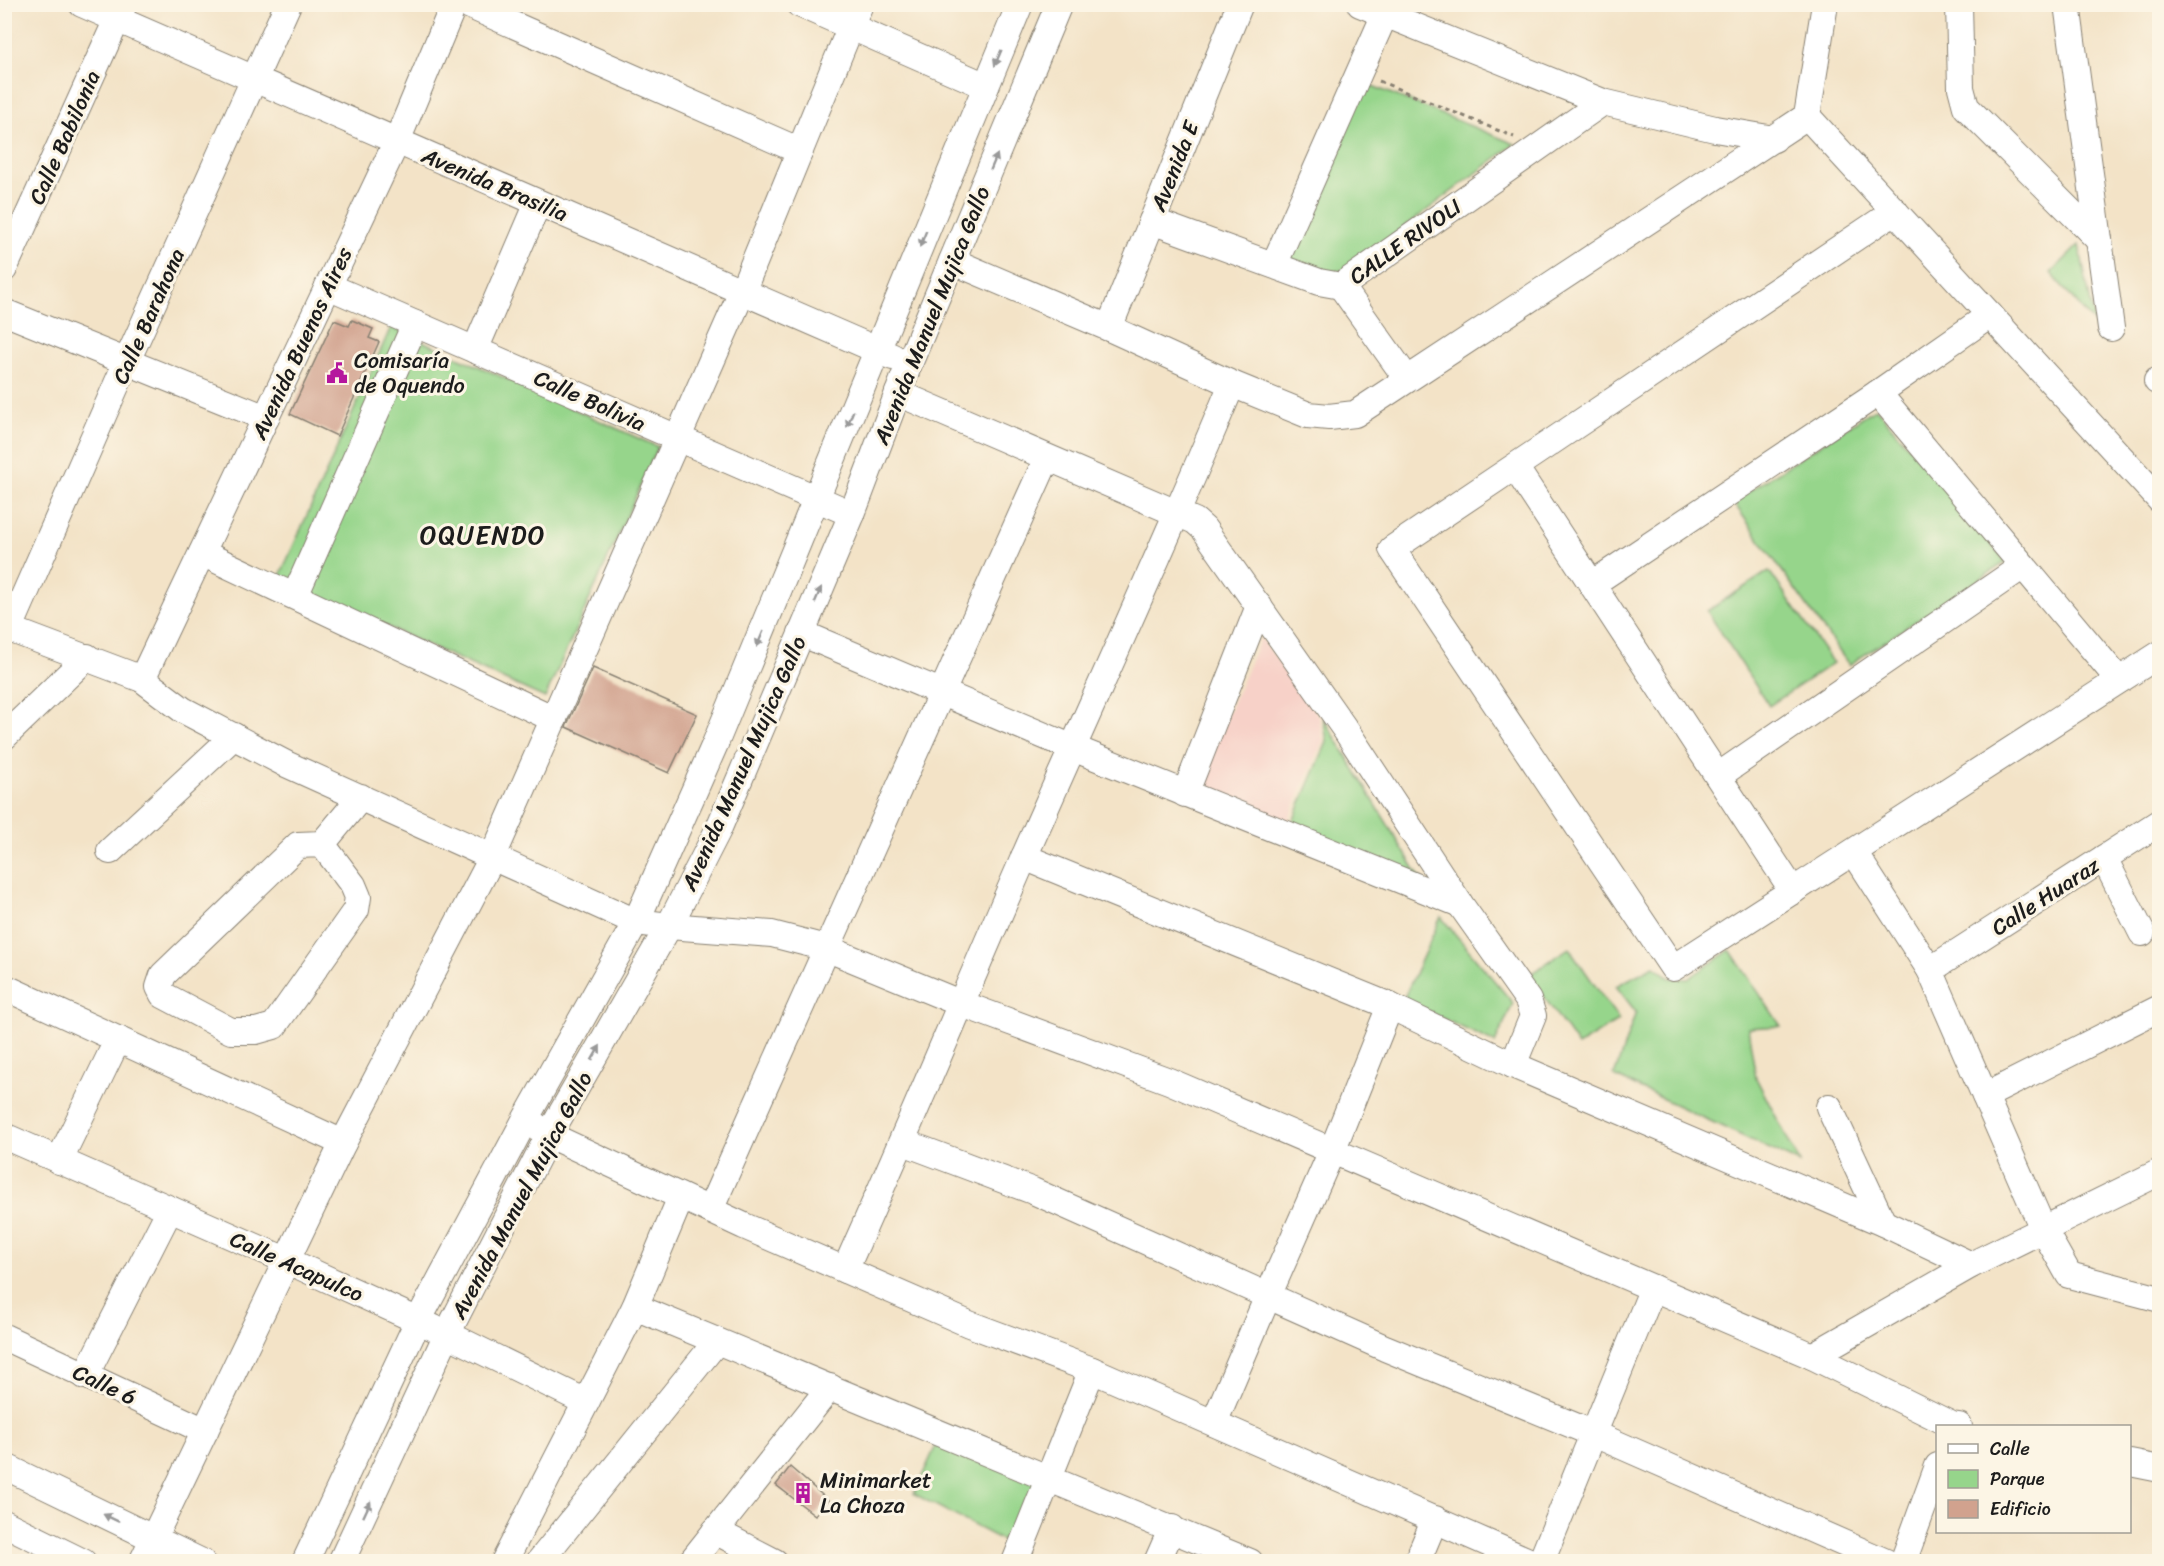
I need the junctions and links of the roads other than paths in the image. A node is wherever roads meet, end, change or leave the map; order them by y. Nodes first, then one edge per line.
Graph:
1 (82, 4) edge
2 (288, 4) edge
3 (454, 4) edge
4 (466, 4) edge
5 (799, 4) edge
6 (1020, 4) edge
7 (1059, 4) edge
8 (1240, 4) edge
9 (1360, 4) edge
10 (1825, 4) edge
11 (1959, 4) edge
12 (2067, 4) edge
13 (121, 12) edge
14 (1385, 14) junction
15 (855, 16) edge
16 (255, 80) junction
17 (986, 86) junction
18 (1603, 102) junction
19 (1807, 116) junction
20 (1774, 139) junction
21 (397, 141) junction
22 (800, 152) junction
23 (538, 203) junction
24 (1895, 211) junction
25 (1152, 221) junction
26 (2099, 240) junction
27 (952, 261) junction
28 (1274, 265) junction
29 (4, 269) edge
30 (328, 286) junction
31 (1341, 286) junction
32 (742, 292) junction
33 (4, 312) edge
34 (1989, 315) junction
35 (415, 324) junction
36 (1109, 328) junction
37 (2111, 328) dead end
38 (475, 350) junction
39 (878, 350) junction
40 (127, 361) junction
41 (909, 364) junction
42 (1407, 380) junction
43 (1232, 384) junction
44 (898, 393) junction
45 (1878, 393) junction
46 (266, 418) junction
47 (678, 438) junction
48 (1047, 458) junction
49 (1515, 466) junction
50 (818, 499) junction
51 (2160, 500) edge
52 (1178, 513) junction
53 (852, 514) junction
54 (202, 553) junction
55 (2023, 566) junction
56 (1592, 584) junction
57 (295, 596) junction
58 (1259, 606) junction
59 (7, 627) edge
60 (801, 633) junction
61 (2160, 654) edge
62 (87, 657) junction
63 (142, 679) junction
64 (2119, 680) junction
65 (944, 692) junction
66 (554, 719) junction
67 (234, 736) junction
68 (4, 737) edge
69 (1073, 748) junction
70 (1718, 776) junction
71 (1185, 794) junction
72 (361, 797) junction
73 (2160, 822) edge
74 (322, 844) junction
75 (110, 851) dead end
76 (1854, 852) junction
77 (493, 856) junction
78 (1024, 858) junction
79 (2104, 858) junction
80 (1793, 891) junction
81 (1460, 904) junction
82 (636, 922) junction
83 (669, 927) junction
84 (2142, 933) dead end
85 (826, 948) junction
86 (1930, 970) junction
87 (4, 987) edge
88 (962, 1004) junction
89 (1390, 1006) junction
90 (2160, 1008) edge
91 (118, 1039) junction
92 (1513, 1065) junction
93 (1985, 1096) junction
94 (1829, 1107) dead end
95 (526, 1118) junction
96 (549, 1135) junction
97 (4, 1136) edge
98 (903, 1142) junction
99 (343, 1143) junction
100 (1332, 1151) junction
101 (59, 1161) junction
102 (2160, 1172) edge
103 (681, 1197) junction
104 (170, 1209) junction
105 (710, 1210) junction
106 (1883, 1223) junction
107 (2043, 1229) junction
108 (1932, 1246) junction
109 (288, 1261) junction
110 (1971, 1265) junction
111 (845, 1269) junction
112 (1935, 1286) junction
113 (1653, 1288) junction
114 (1268, 1296) junction
115 (2160, 1299) edge
116 (635, 1307) junction
117 (418, 1321) junction
118 (447, 1334) junction
119 (4, 1337) edge
120 (717, 1341) junction
121 (1812, 1356) junction
122 (1092, 1370) junction
123 (85, 1376) junction
124 (830, 1387) junction
125 (586, 1402) junction
126 (1214, 1424) junction
127 (1952, 1425) edge
128 (205, 1431) junction
129 (1592, 1433) junction
130 (2131, 1462) edge
131 (4, 1466) edge
132 (2160, 1469) edge
133 (1936, 1471) edge
134 (1049, 1477) junction
135 (1435, 1520) junction
136 (4, 1523) edge
137 (1172, 1528) junction
138 (715, 1532) junction
139 (153, 1538) junction
140 (83, 1562) edge
141 (142, 1562) edge
142 (202, 1562) edge
143 (305, 1562) edge
144 (341, 1562) edge
145 (504, 1562) edge
146 (540, 1562) edge
147 (691, 1562) edge
148 (775, 1562) edge
149 (1015, 1562) edge
150 (1157, 1562) edge
151 (1250, 1562) edge
152 (1417, 1562) edge
153 (1531, 1562) edge
154 (1541, 1562) edge
155 (1886, 1562) edge
156 (1903, 1562) edge

1 - 13 street, Avenida Brasilia
2 - 16 street, Calle Barahona
3 - 21 street, Avenida Buenos Aires
4 - 22 street
5 - 15 street
6 -> 17 street, Avenida Manuel Mujica Gallo
27 -> 7 street, Avenida Manuel Mujica Gallo
8 - 25 street, Avenida E
9 - 14 street
10 - 19 street
11 - 26 street
12 - 26 street
13 - 16 street, Avenida Brasilia
13 - 29 street, Calle Babilonia
14 - 18 street
14 - 28 street
15 - 17 street
15 - 22 street
16 - 21 street, Avenida Brasilia
16 - 40 street, Calle Barahona
17 -> 39 street, Avenida Manuel Mujica Gallo
18 - 20 street
18 - 31 street, CALLE RIVOLI
19 - 20 street
19 - 24 street
20 - 42 street
21 - 23 street, Avenida Brasilia
21 - 30 street, Avenida Buenos Aires
22 - 32 street
23 - 32 street, Avenida Brasilia
23 - 38 street
24 - 34 street
24 - 49 street
25 - 28 street, CALLE RIVOLI
25 - 36 street, Avenida E
26 - 37 street
27 - 36 street
27 - 41 street, Avenida Manuel Mujica Gallo
28 - 31 street, CALLE RIVOLI
30 - 35 street, Calle Bolivia
30 - 46 street, Avenida Buenos Aires
31 - 42 street
32 - 39 street, Avenida Brasilia
32 - 47 street
33 - 40 street
34 - 45 street
34 - 51 street
35 - 38 street, Calle Bolivia
35 - 57 street
36 - 43 street
38 - 47 street, Calle Bolivia
39 - 41 street, Avenida Brasilia
39 -> 50 street, Avenida Manuel Mujica Gallo
40 - 46 street
40 - 59 street, Calle Barahona
41 - 44 street, Avenida Manuel Mujica Gallo
42 - 43 street
43 - 52 street
44 - 48 street
44 - 53 street, Avenida Manuel Mujica Gallo
45 - 55 street
45 - 56 street
46 - 54 street, Avenida Buenos Aires
47 - 50 street, Calle Bolivia
47 - 66 street
48 - 52 street
48 - 65 street
49 - 56 street
49 - 80 street
50 - 53 street, Calle Bolivia
50 -> 82 street, Avenida Manuel Mujica Gallo
52 - 58 street
52 - 69 street
60 -> 53 street, Avenida Manuel Mujica Gallo
54 - 57 street
54 - 63 street, Avenida Buenos Aires
55 - 64 street
55 - 70 street
56 - 70 street
57 - 66 street
58 - 71 street
58 - 81 street
59 - 62 street
60 - 65 street
60 - 83 street, Avenida Manuel Mujica Gallo
61 - 64 street
62 - 63 street
62 - 68 street
63 - 67 street
64 - 76 street
65 - 69 street
65 - 85 street
66 - 77 street
67 - 72 street
67 - 75 street
69 - 71 street
69 - 78 street
70 - 80 street
71 - 81 street
72 - 74 street
72 - 77 street
73 - 79 street, Calle Huaraz
74 - 74 street
76 - 80 street
76 - 86 street
77 - 82 street
77 - 99 street
78 - 88 street
78 - 89 street
79 - 84 street
79 - 86 street, Calle Huaraz
81 - 92 street
82 - 83 street
82 - 95 street, Avenida Manuel Mujica Gallo
83 - 85 street
96 -> 83 street, Avenida Manuel Mujica Gallo
85 - 88 street
85 - 105 street
86 - 93 street
87 - 91 street
88 - 98 street
88 - 100 street
89 - 92 street
89 - 100 street
90 - 93 street
91 - 99 street
91 - 101 street
92 - 106 street
93 - 107 street
94 - 106 street
95 - 96 street
95 - 117 street, Avenida Manuel Mujica Gallo
96 - 103 street
96 - 118 street, Avenida Manuel Mujica Gallo
97 - 101 street, Calle Acapulco
98 - 111 street
98 - 114 street
99 - 109 street
100 - 113 street
100 - 114 street
101 - 104 street, Calle Acapulco
102 - 107 street
103 - 105 street
103 - 116 street
104 - 109 street, Calle Acapulco
104 - 123 street
105 - 111 street
106 - 108 street
107 - 110 street
107 - 115 street
108 - 110 street
108 - 112 street
109 - 117 street, Calle Acapulco
109 - 128 street
110 - 112 street
111 - 122 street
112 - 121 street
113 - 121 street
113 - 129 street
114 - 126 street
114 - 129 street
116 - 120 street
116 - 125 street
117 - 118 street, Calle Acapulco
117 - 143 street, Avenida Manuel Mujica Gallo
118 - 125 street, Calle Acapulco
144 -> 118 street, Avenida Manuel Mujica Gallo
119 - 123 street, Calle 6
120 - 124 street
120 - 146 street
121 - 127 street
122 - 126 street
122 - 134 street
123 - 128 street, Calle 6
124 - 134 street
124 - 138 street
125 - 145 street
126 - 135 street
128 - 139 street
129 - 154 street
129 - 155 street
130 - 132 street
139 -> 131 street
133 - 156 street
134 - 137 street
134 - 149 street
135 - 152 street
135 - 153 street
136 - 140 street
137 - 150 street
137 - 151 street
138 - 147 street
138 - 148 street
139 - 141 street
139 - 142 street

